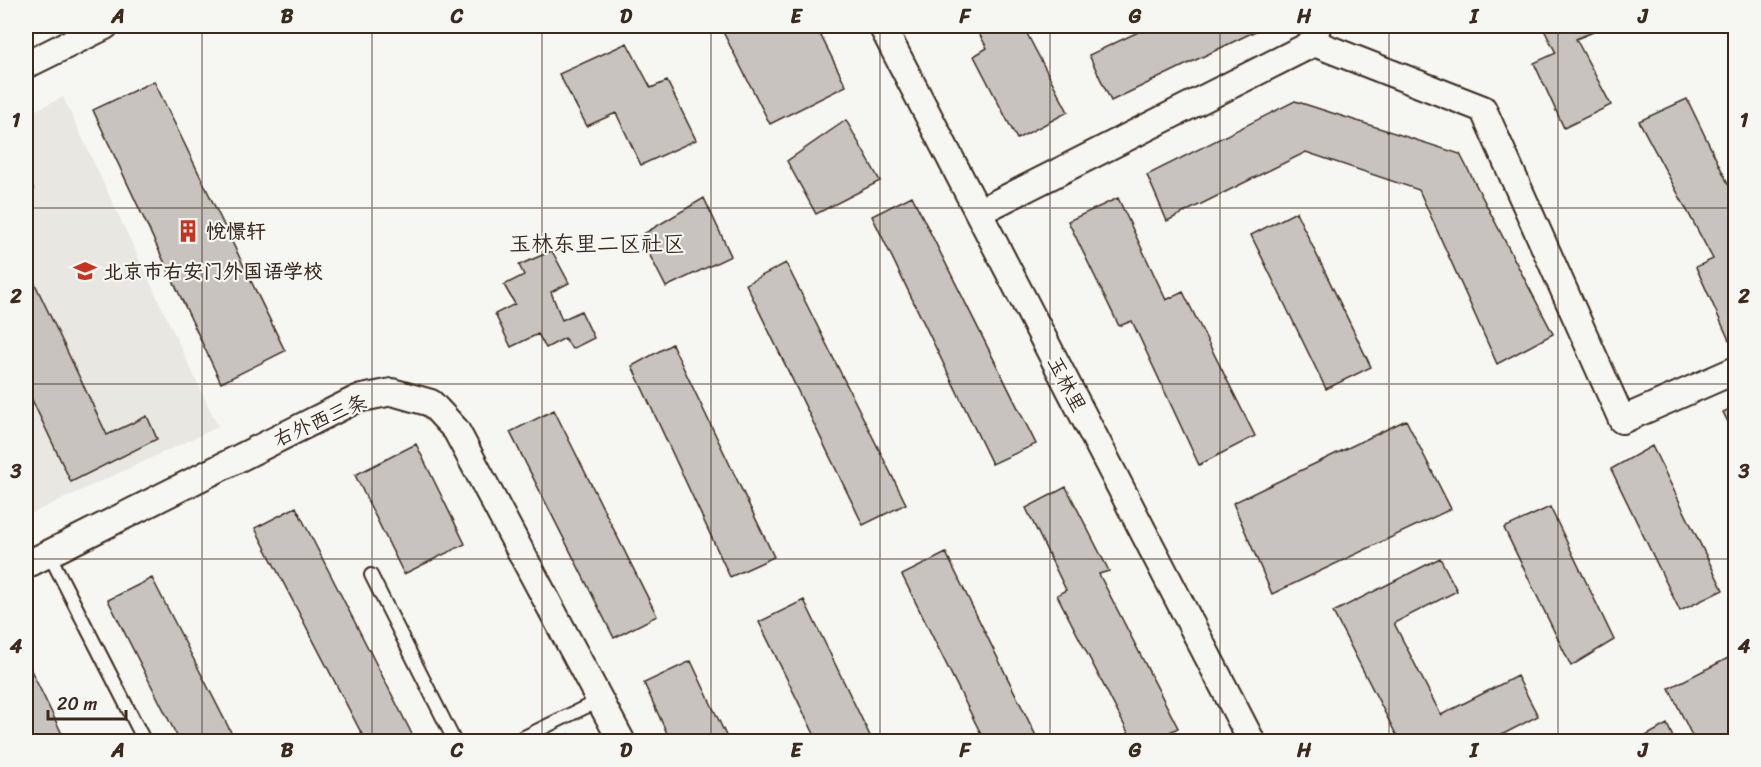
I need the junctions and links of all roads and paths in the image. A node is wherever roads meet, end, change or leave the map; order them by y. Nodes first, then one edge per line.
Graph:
1 (105, 26) edge
2 (882, 26) edge
3 (71, 33) edge
4 (1316, 34) edge
5 (26, 65) edge
6 (979, 212) junction
7 (1736, 370) edge
8 (49, 554) junction
9 (26, 565) edge
10 (371, 575) dead end
11 (600, 700) junction
12 (145, 741) edge
13 (455, 741) edge
14 (514, 741) edge
15 (622, 741) edge
16 (1252, 741) edge

1 - 3 street
2 - 6 street, 玉林里
3 - 5 street
4 - 6 street
4 - 7 street
6 - 16 street, 玉林里
8 - 9 street, 右外西三条
8 - 11 street, 右外西三条
8 - 12 lane
10 - 13 lane
11 - 14 lane
11 - 15 street, 右外西三条

